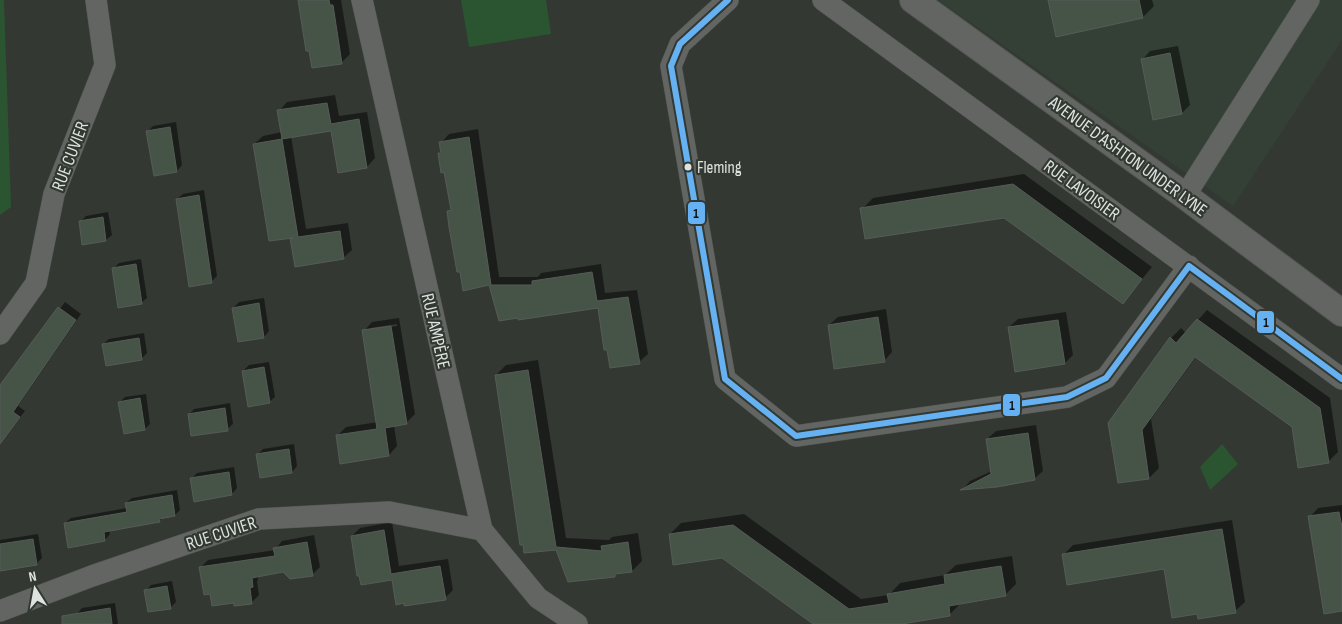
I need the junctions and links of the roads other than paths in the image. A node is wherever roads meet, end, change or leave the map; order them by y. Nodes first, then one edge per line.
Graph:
1 (96, 0) edge
2 (362, 0) edge
3 (728, 0) edge
4 (823, 0) edge
5 (913, 0) edge
6 (1309, 0) edge
7 (1185, 196) junction
8 (1189, 266) junction
9 (1342, 313) edge
10 (0, 334) edge
11 (1342, 378) edge
12 (482, 530) junction
13 (0, 611) edge
14 (577, 624) edge

1 - 10 street, RUE CUVIER
2 - 12 street, RUE AMPÈRE
3 - 8 street
4 - 8 street, RUE LAVOISIER
5 - 7 street, AVENUE D'ASHTON UNDER LYNE
6 - 7 street
7 - 9 street, AVENUE D'ASHTON UNDER LYNE
8 - 11 street, RUE LAVOISIER
12 - 13 street, RUE CUVIER
12 - 14 street, RUE AMPÈRE

